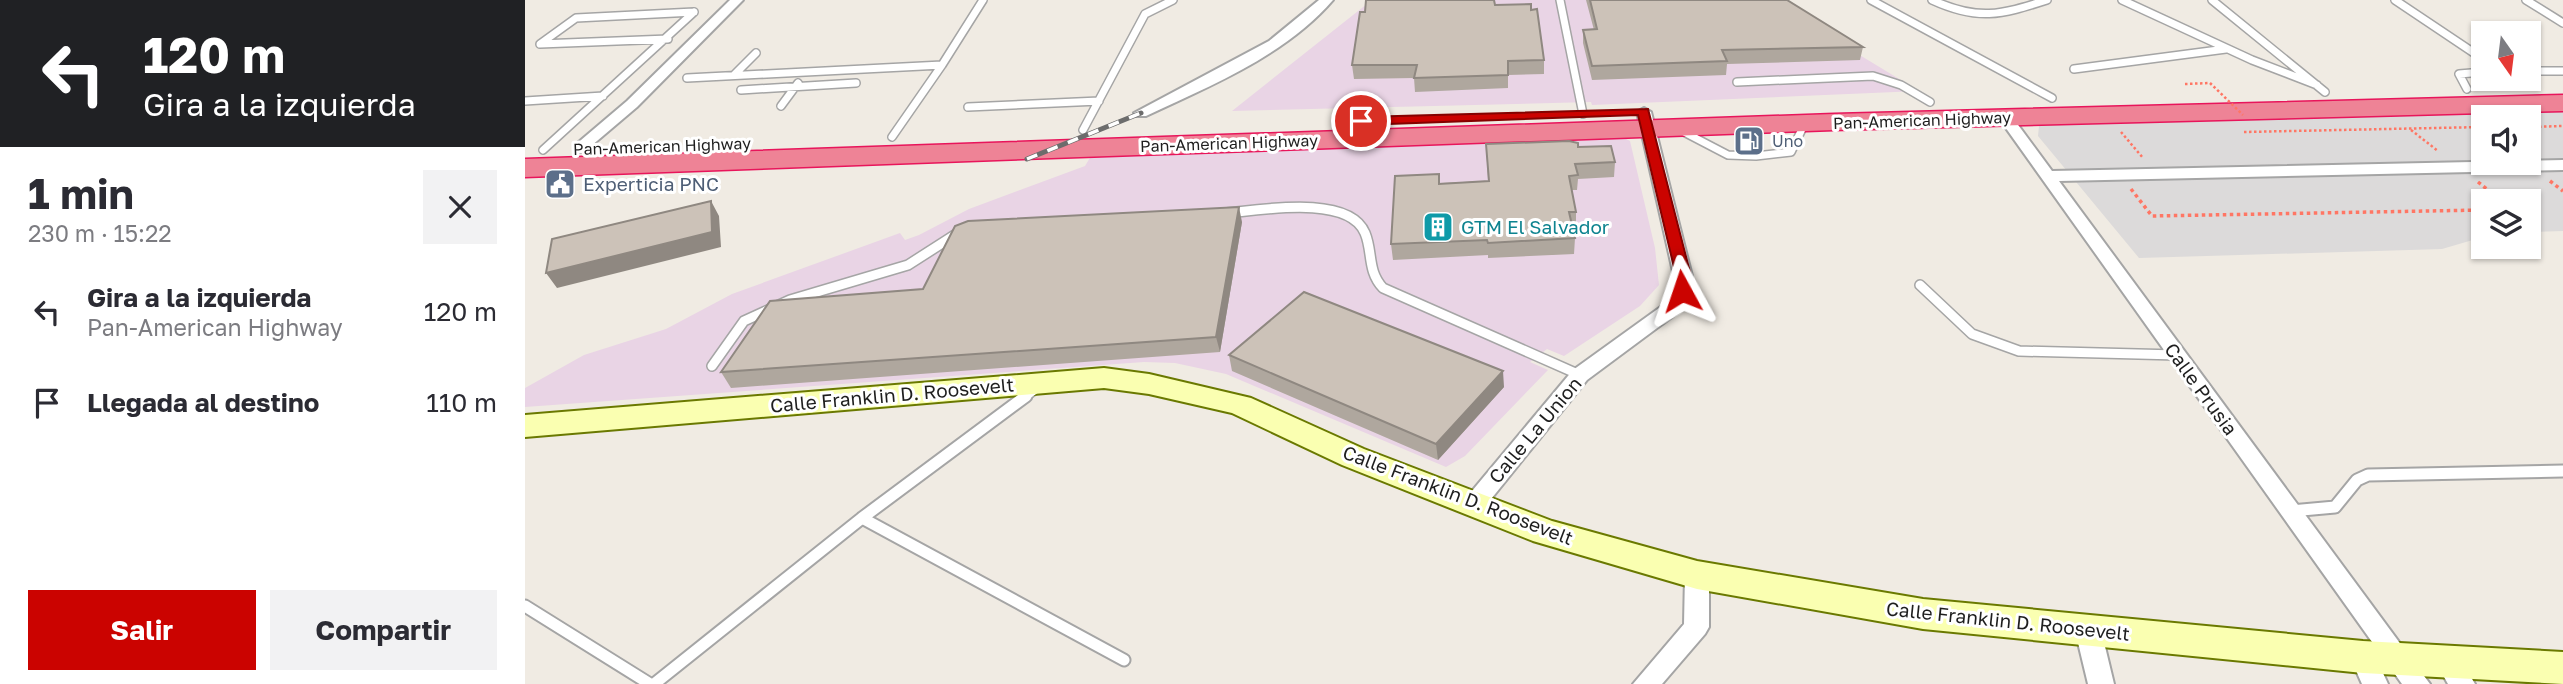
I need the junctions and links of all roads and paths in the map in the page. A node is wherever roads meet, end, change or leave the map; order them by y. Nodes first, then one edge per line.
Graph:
1 (737, 0) edge
2 (983, 0) edge
3 (1173, 0) edge
4 (1328, 0) edge
5 (1560, 0) edge
6 (1871, 0) edge
7 (1932, 0) edge
8 (2047, 0) edge
9 (2122, 0) edge
10 (2212, 0) edge
11 (2395, 0) edge
12 (2526, 0) edge
13 (2563, 23) edge
14 (669, 39) junction
15 (2227, 49) junction
16 (2471, 51) edge
17 (756, 53) dead end
18 (942, 65) junction
19 (2074, 69) dead end
20 (2541, 71) edge
21 (2563, 71) edge
22 (807, 72) junction
23 (734, 75) junction
24 (687, 78) dead end
25 (2471, 81) edge
26 (1737, 82) dead end
27 (856, 83) dead end
28 (2541, 86) edge
29 (796, 87) junction
30 (2321, 88) junction
31 (2563, 88) edge
32 (2203, 89) junction
33 (741, 90) dead end
34 (603, 96) junction
35 (2053, 98) junction
36 (525, 101) edge
37 (1099, 101) junction
38 (1930, 102) junction
39 (2563, 103) edge
40 (781, 106) dead end
41 (968, 107) dead end
42 (1141, 113) dead end
43 (1583, 114) junction
44 (2243, 115) dead end
45 (1725, 117) junction
46 (2005, 117) junction
47 (1618, 121) junction
48 (1655, 123) junction
49 (2563, 126) edge
50 (2471, 127) edge
51 (2541, 127) edge
52 (1802, 129) dead end
53 (2118, 129) dead end
54 (1083, 130) junction
55 (2232, 133) dead end
56 (2109, 135) dead end
57 (2123, 135) junction
58 (2136, 135) dead end
59 (892, 137) junction
60 (579, 149) junction
61 (718, 152) junction
62 (631, 155) junction
63 (531, 156) edge
64 (2563, 164) edge
65 (2155, 173) junction
66 (2119, 174) junction
67 (2048, 176) junction
68 (2471, 210) edge
69 (1215, 213) edge
70 (971, 229) edge
71 (1920, 285) dead end
72 (2177, 355) junction
73 (712, 366) dead end
74 (1580, 375) junction
75 (1044, 382) junction
76 (525, 426) edge
77 (2563, 471) edge
78 (1475, 503) junction
79 (2288, 511) junction
80 (862, 518) junction
81 (1697, 575) junction
82 (525, 606) edge
83 (2088, 630) junction
84 (1123, 660) dead end
85 (2563, 668) edge
86 (2369, 671) edge
87 (2408, 671) edge
88 (2455, 673) edge
89 (652, 684) edge
90 (1646, 684) edge
91 (2101, 684) edge

1 - 60 street
2 - 18 lane
3 - 37 lane
4 - 42 street
5 - 43 lane
6 - 35 lane
7 - 8 lane
9 - 15 lane
10 - 30 lane
11 - 16 lane
12 - 13 lane
14 - 14 lane
14 - 34 lane
15 - 19 lane
15 - 30 lane
17 - 23 lane
18 - 22 lane
18 - 59 lane
20 - 21 lane
22 - 23 lane
22 - 29 lane
23 - 24 lane
25 - 30 highway, Pan-American Highway
26 - 38 lane
27 - 29 lane
28 - 31 highway, Pan-American Highway
29 - 33 lane
29 - 40 lane
30 - 32 highway, Pan-American Highway
32 - 35 highway, Pan-American Highway
32 - 44 path, bridge
34 - 36 lane
34 - 63 lane
35 - 38 highway, Pan-American Highway
37 - 41 lane
37 - 54 lane
38 - 45 highway, Pan-American Highway
39 - 46 highway, Pan-American Highway
43 - 47 highway, Pan-American Highway
43 - 54 highway, Pan-American Highway
45 - 46 highway, Pan-American Highway
45 - 48 highway, Pan-American Highway
46 - 67 street, Calle Prusia
47 - 48 highway, Pan-American Highway
47 - 61 highway, Pan-American Highway
48 - 52 lane
48 - 74 street, Calle La Union
49 - 51 path
50 - 55 path
53 - 57 path
54 - 59 highway, Pan-American Highway
56 - 57 path
57 - 58 path
57 - 65 path
59 - 61 highway, Pan-American Highway
60 - 62 highway, Pan-American Highway
60 - 63 highway, Pan-American Highway
61 - 62 highway, Pan-American Highway
62 - 63 highway, Pan-American Highway
64 - 65 street
65 - 66 street
66 - 67 street
66 - 68 path
67 - 72 street, Calle Prusia
69 - 74 lane
70 - 73 lane
71 - 72 lane
72 - 79 street, Calle Prusia
74 - 78 street, Calle La Union
75 - 76 main road, Calle Franklin D. Roosevelt
75 - 78 main road, Calle Franklin D. Roosevelt
75 - 80 lane
77 - 79 lane
78 - 81 main road, Calle Franklin D. Roosevelt
79 - 87 street, Calle Prusia
80 - 84 lane
80 - 89 lane
81 - 83 main road, Calle Franklin D. Roosevelt
81 - 90 street
82 - 89 lane
83 - 86 main road, Calle Franklin D. Roosevelt
83 - 91 street
85 - 88 main road, Calle Franklin D. Roosevelt
86 - 87 main road, Calle Franklin D. Roosevelt
87 - 88 main road, Calle Franklin D. Roosevelt

